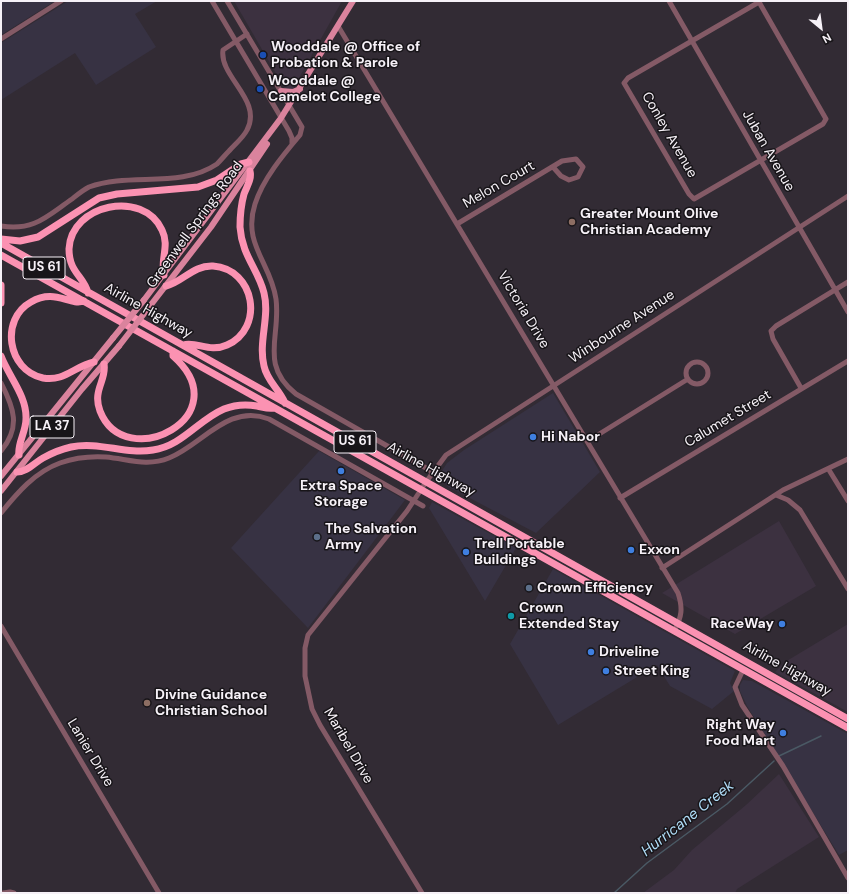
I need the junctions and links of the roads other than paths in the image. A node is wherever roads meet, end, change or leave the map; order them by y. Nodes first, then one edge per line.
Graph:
1 (61, 1) edge
2 (212, 1) edge
3 (227, 1) edge
4 (353, 1) edge
5 (669, 1) edge
6 (760, 1) edge
7 (338, 26) junction
8 (247, 34) junction
9 (1, 39) edge
10 (236, 41) junction
11 (693, 41) junction
12 (300, 89) junction
13 (281, 91) junction
14 (290, 106) junction
15 (281, 118) junction
16 (292, 145) junction
17 (759, 161) junction
18 (248, 162) junction
19 (553, 167) junction
20 (250, 171) junction
21 (848, 196) edge
22 (457, 224) junction
23 (1, 226) edge
24 (799, 227) junction
25 (1, 239) edge
26 (1, 244) edge
27 (1, 255) edge
28 (164, 274) junction
29 (848, 282) edge
30 (1, 285) edge
31 (166, 286) junction
32 (835, 290) junction
33 (88, 293) junction
34 (84, 301) junction
35 (1, 303) edge
36 (848, 312) edge
37 (182, 345) junction
38 (173, 351) junction
39 (1, 356) edge
40 (848, 360) edge
41 (94, 362) junction
42 (104, 364) junction
43 (688, 379) junction
44 (1, 383) edge
45 (554, 385) junction
46 (801, 388) junction
47 (285, 403) junction
48 (274, 408) junction
49 (588, 441) junction
50 (1, 451) edge
51 (19, 455) junction
52 (848, 459) edge
53 (829, 470) junction
54 (17, 472) junction
55 (433, 472) junction
56 (1, 476) edge
57 (426, 482) junction
58 (420, 490) junction
59 (1, 491) edge
60 (776, 495) junction
61 (620, 498) junction
62 (414, 501) junction
63 (848, 501) edge
64 (423, 506) dead end
65 (1, 513) edge
66 (547, 550) junction
67 (543, 557) junction
68 (662, 568) junction
69 (848, 589) edge
70 (678, 624) junction
71 (1, 626) edge
72 (674, 631) junction
73 (749, 663) junction
74 (743, 670) junction
75 (828, 707) junction
76 (824, 715) junction
77 (848, 719) edge
78 (848, 728) edge
79 (848, 878) edge
80 (1, 890) edge
81 (3, 893) edge
82 (14, 893) edge
83 (159, 893) edge
84 (422, 893) edge

1 - 9 street
2 - 10 street
3 - 8 street
4 - 7 main road, Greenwell Springs Road
5 - 11 street, Juban Avenue
6 - 11 street
6 - 17 street
7 - 12 main road, Greenwell Springs Road
7 - 22 street, Victoria Drive
8 - 10 street
8 - 13 street
10 - 15 street
10 - 23 street
11 - 17 street, Juban Avenue
11 - 17 street, Conley Avenue
12 - 13 main road
12 - 14 main road, Greenwell Springs Road
13 - 14 street
14 - 15 main road, Greenwell Springs Road / LA 37
14 - 16 street
15 - 16 street
15 - 18 main road, Greenwell Springs Road / LA 37
15 - 20 main road, Greenwell Springs Road / LA 37
16 - 55 street
17 - 24 street, Juban Avenue
18 - 25 highway
18 - 28 main road, Greenwell Springs Road / LA 37
19 - 19 street, Melon Court
19 - 22 street, Melon Court
20 - 31 main road, Greenwell Springs Road / LA 37
20 - 47 highway
21 - 24 street, Winbourne Avenue
22 - 45 street, Victoria Drive
24 - 32 street, Juban Avenue
24 - 45 street, Winbourne Avenue
26 - 33 highway, Airline Highway / US 61
27 - 34 highway, Airline Highway / US 61
28 - 33 highway
28 - 41 main road, Greenwell Springs Road / LA 37, bridge
29 - 32 street
30 - 35 highway
31 - 37 highway
31 - 42 main road, Greenwell Springs Road / LA 37, bridge
32 - 36 street, Juban Avenue
32 - 46 street
33 - 37 highway, Airline Highway / US 61
34 - 38 highway, Airline Highway / US 61
34 - 41 highway
37 - 47 highway, Airline Highway / US 61
38 - 42 highway
38 - 48 highway, Airline Highway / US 61
39 - 51 highway
40 - 46 street, Calumet Street
41 - 51 main road, Greenwell Springs Road / LA 37
42 - 54 main road, Greenwell Springs Road / LA 37
43 - 43 street
43 - 49 street
44 - 50 street
45 - 49 street, Victoria Drive
45 - 55 street, Winbourne Avenue
46 - 61 street, Calumet Street
47 - 57 highway, Airline Highway / US 61
48 - 54 highway
48 - 58 highway, Airline Highway / US 61
49 - 61 street, Victoria Drive
51 - 56 main road, Greenwell Springs Road / LA 37
52 - 53 street
53 - 60 street
53 - 63 street
54 - 59 main road, Greenwell Springs Road / LA 37
55 - 57 street, Winbourne Avenue
57 - 58 street, Winbourne Avenue
57 - 66 highway, Airline Highway / US 61
58 - 62 street, Maribel Drive
58 - 67 highway, Airline Highway / US 61
60 - 68 street
60 - 69 street
61 - 68 street, Victoria Drive
62 - 64 street
62 - 65 street
62 - 84 street, Maribel Drive
66 - 67 highway
66 - 70 highway, Airline Highway / US 61
67 - 72 highway, Airline Highway / US 61
68 - 70 street, Victoria Drive
70 - 72 street, Victoria Drive
70 - 73 highway, Airline Highway / US 61
71 - 83 street, Lanier Drive
72 - 74 highway, Airline Highway / US 61
73 - 74 highway
73 - 75 highway, Airline Highway / US 61
74 - 76 highway, Airline Highway / US 61
74 - 79 street
75 - 76 highway
75 - 77 highway, Airline Highway / US 61
76 - 78 highway, Airline Highway / US 61
80 - 81 street
81 - 82 street

